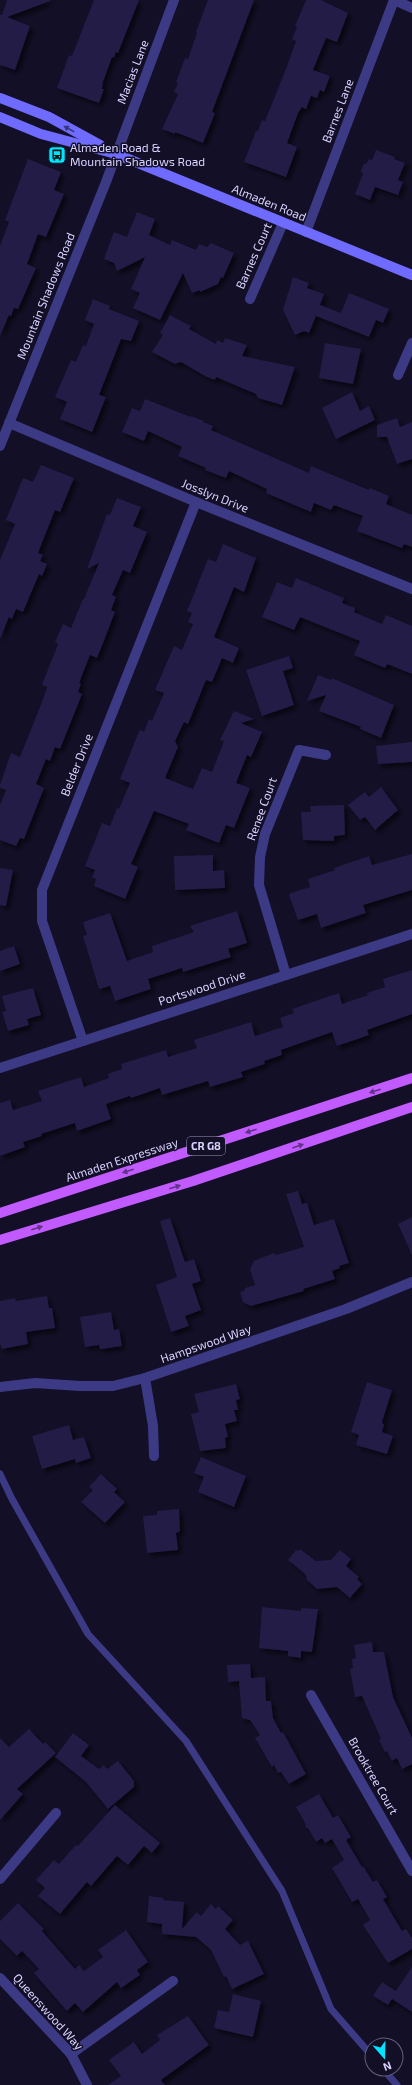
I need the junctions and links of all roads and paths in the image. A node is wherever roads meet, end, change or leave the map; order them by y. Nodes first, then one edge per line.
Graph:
1 (174, 0) edge
2 (394, 0) edge
3 (412, 8) edge
4 (0, 98) edge
5 (0, 117) edge
6 (116, 154) junction
7 (283, 223) junction
8 (306, 232) junction
9 (412, 275) edge
10 (250, 299) dead end
11 (412, 343) edge
12 (398, 375) dead end
13 (10, 423) junction
14 (0, 446) edge
15 (196, 502) junction
16 (412, 589) edge
17 (326, 755) dead end
18 (412, 934) edge
19 (286, 975) junction
20 (83, 1041) junction
21 (0, 1068) edge
22 (412, 1078) edge
23 (412, 1107) edge
24 (0, 1213) edge
25 (0, 1240) edge
26 (412, 1282) edge
27 (145, 1378) junction
28 (0, 1387) edge
29 (154, 1456) dead end
30 (0, 1474) edge
31 (311, 1695) dead end
32 (56, 1813) dead end
33 (412, 1871) edge
34 (0, 1879) edge
35 (0, 1978) edge
36 (173, 1981) dead end
37 (364, 2047) edge
38 (71, 2054) junction
39 (390, 2077) edge
40 (87, 2085) edge
41 (397, 2085) edge

1 - 6 street, Macias Lane
2 - 3 street
2 - 8 street, Barnes Lane
6 -> 4 street, Almaden Road
5 - 6 street, Almaden Road
6 - 7 street, Almaden Road
6 - 13 street, Mountain Shadows Road
7 - 8 street, Almaden Road
7 - 10 street, Barnes Court
8 - 9 street, Almaden Road
11 - 12 street
13 - 14 street, Mountain Shadows Road
13 - 15 street, Josslyn Drive
15 - 16 street, Josslyn Drive
15 - 20 street, Belder Drive
17 - 19 street, Renee Court
18 - 19 street, Portswood Drive
19 - 20 street, Portswood Drive
20 - 21 street, Portswood Drive
22 -> 24 main road, Almaden Expressway / CR G8
25 -> 23 main road, CR G8
26 - 27 street, Hampswood Way
27 - 28 street, Hampswood Way
27 - 29 street
30 - 37 lane
31 - 33 street, Brooktree Court
32 - 34 street
35 - 38 street, Queenswood Way
36 - 38 street
38 - 40 street, Queenswood Way
39 - 41 lane

